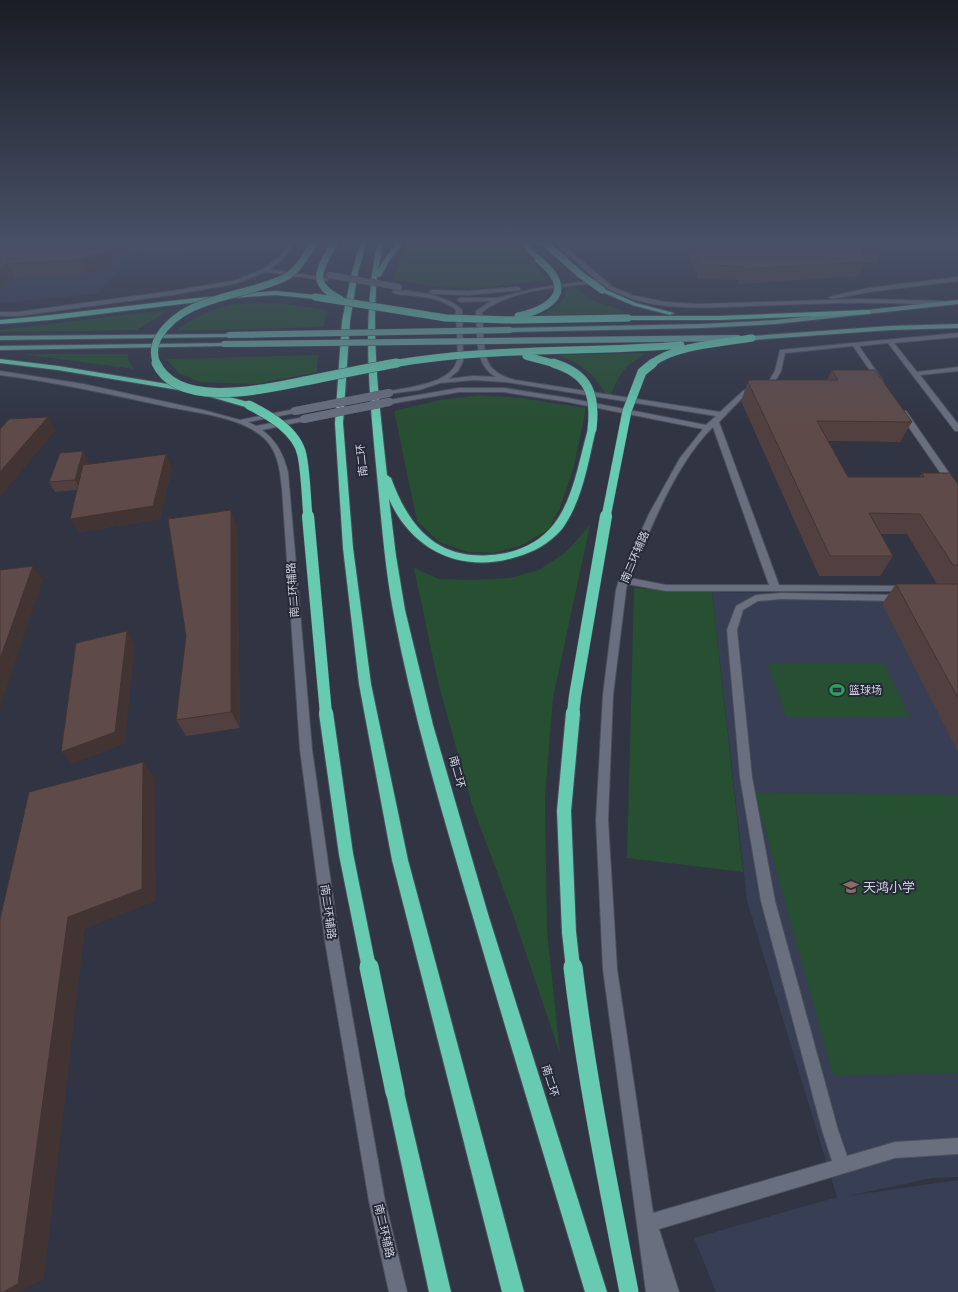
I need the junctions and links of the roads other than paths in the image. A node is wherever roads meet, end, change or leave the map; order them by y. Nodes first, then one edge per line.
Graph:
1 (93, 304) edge
2 (163, 304) edge
3 (205, 304) edge
4 (349, 304) edge
5 (356, 304) edge
6 (373, 304) edge
7 (453, 304) edge
8 (459, 304) edge
9 (479, 304) edge
10 (488, 304) edge
11 (546, 304) edge
12 (635, 304) edge
13 (670, 304) edge
14 (782, 304) edge
15 (938, 304) edge
16 (459, 310) junction
17 (479, 311) junction
18 (866, 312) junction
19 (0, 314) edge
20 (719, 318) junction
21 (488, 319) junction
22 (0, 322) edge
23 (958, 326) edge
24 (958, 335) edge
25 (0, 338) edge
26 (752, 338) junction
27 (889, 341) junction
28 (855, 344) junction
29 (0, 348) edge
30 (503, 352) junction
31 (0, 361) edge
32 (460, 361) junction
33 (483, 361) junction
34 (958, 369) edge
35 (0, 373) edge
36 (915, 374) junction
37 (460, 379) junction
38 (484, 379) junction
39 (514, 382) junction
40 (428, 385) junction
41 (485, 389) junction
42 (886, 389) edge
43 (459, 390) junction
44 (198, 391) junction
45 (900, 409) edge
46 (715, 421) junction
47 (239, 422) junction
48 (254, 429) junction
49 (958, 429) edge
50 (381, 465) junction
51 (958, 492) edge
52 (624, 580) junction
53 (775, 588) junction
54 (958, 1146) edge
55 (842, 1166) junction
56 (643, 1203) junction
57 (649, 1222) junction
58 (398, 1292) edge
59 (440, 1292) edge
60 (513, 1292) edge
61 (596, 1292) edge
62 (629, 1292) edge
63 (655, 1292) edge
64 (670, 1292) edge

1 - 19 street
2 - 22 highway, bridge
3 - 44 highway, bridge
4 - 60 highway, 南二环
5 - 21 highway, bridge
6 - 50 highway, 南二环
7 - 16 street
8 - 16 street
9 - 17 street
10 - 17 street
11 - 21 highway, bridge
12 - 20 highway, bridge
13 - 14 street
15 - 18 main road
16 - 32 street
17 - 33 street
18 - 20 highway
18 - 25 main road, bridge
20 - 21 highway, bridge
23 - 26 main road
24 - 27 street
26 - 29 main road, bridge
26 - 30 highway, bridge
26 - 62 highway, bridge
27 - 28 street
27 - 36 street
28 - 42 street
28 - 46 street, 南二环辅路
30 - 44 highway, bridge
30 - 50 highway, bridge
31 - 44 highway, bridge
32 - 37 street
32 - 40 street
33 - 38 street
33 - 39 street
34 - 36 street
35 - 47 street, 南二环辅路
36 - 49 street
37 - 38 street
37 - 40 street
37 - 43 street
38 - 39 street
38 - 41 street
39 - 46 street
40 - 47 street, bridge
41 - 43 street
41 - 46 street
43 - 48 street, bridge
44 - 59 highway, bridge
45 - 51 street
46 - 52 street, 南二环辅路
46 - 53 street
47 - 48 street, 南二环辅路
48 - 58 street, 南二环辅路
50 - 61 highway, 南二环
52 - 53 street
52 - 56 street, 南二环辅路
53 - 55 street
54 - 55 street
55 - 57 street
56 - 57 street, 南二环辅路
56 - 63 street, 南二环辅路
57 - 64 street, 南二环辅路

